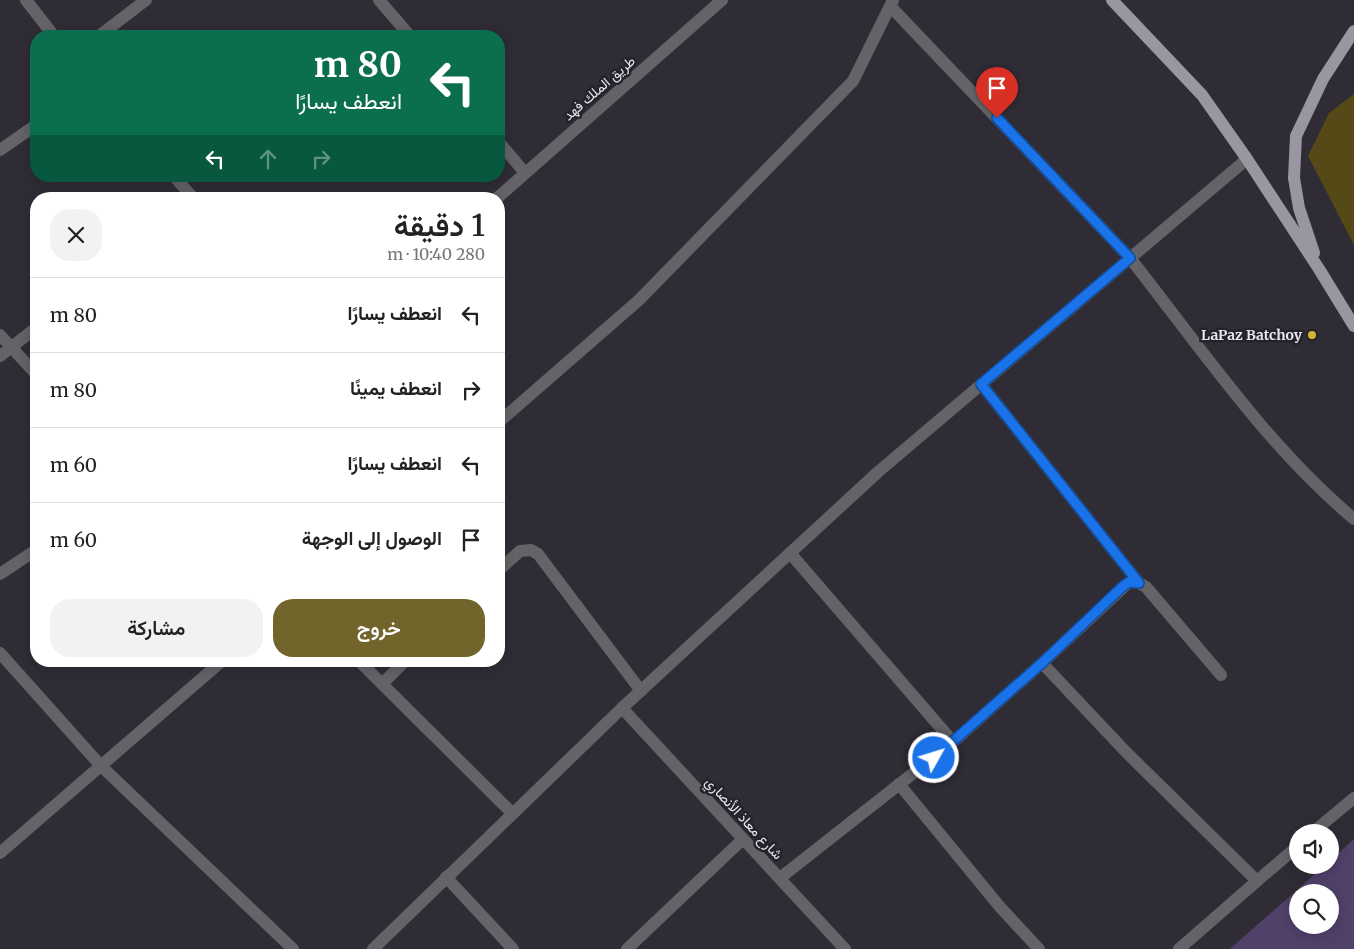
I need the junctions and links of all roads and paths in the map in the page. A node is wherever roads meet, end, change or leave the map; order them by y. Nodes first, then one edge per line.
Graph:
1 (26, 0) edge
2 (146, 0) edge
3 (379, 0) edge
4 (722, 0) edge
5 (1112, 0) edge
6 (892, 3) edge
7 (49, 30) edge
8 (107, 30) edge
9 (405, 30) edge
10 (1354, 31) edge
11 (30, 129) edge
12 (505, 149) edge
13 (0, 150) edge
14 (1247, 159) junction
15 (525, 173) junction
16 (179, 182) edge
17 (188, 192) edge
18 (504, 192) edge
19 (1130, 258) junction
20 (1320, 269) junction
21 (1354, 326) edge
22 (30, 333) edge
23 (0, 335) edge
24 (12, 348) junction
25 (0, 356) edge
26 (30, 368) edge
27 (981, 384) junction
28 (505, 417) edge
29 (1354, 519) edge
30 (790, 553) junction
31 (30, 554) edge
32 (505, 564) edge
33 (0, 574) edge
34 (1139, 583) junction
35 (0, 653) edge
36 (1042, 663) junction
37 (215, 667) edge
38 (365, 667) edge
39 (399, 667) edge
40 (1221, 675) dead end
41 (382, 684) junction
42 (641, 691) junction
43 (622, 708) junction
44 (953, 742) junction
45 (101, 766) junction
46 (899, 784) junction
47 (1354, 798) edge
48 (512, 813) junction
49 (1323, 824) edge
50 (743, 839) junction
51 (0, 853) edge
52 (1289, 854) edge
53 (446, 877) junction
54 (780, 878) junction
55 (1257, 881) junction
56 (293, 949) edge
57 (373, 949) edge
58 (513, 949) edge
59 (628, 949) edge
60 (845, 949) edge
61 (1039, 949) edge
62 (1179, 949) edge

1 - 7 street
2 - 8 street
3 - 9 street
4 - 15 street, طريق الملك فهد
5 - 14 main road
6 - 19 street
6 - 28 street
10 - 20 main road
11 - 13 street
12 - 15 street
14 - 19 street
14 - 20 main road
15 - 18 street, طريق الملك فهد
16 - 17 street
19 - 27 street
19 - 29 street
20 - 21 main road
22 - 24 street
23 - 24 street
24 - 25 street
24 - 26 street
27 - 30 street
27 - 34 street
30 - 42 street
30 - 44 street
31 - 33 street
32 - 42 street
34 - 36 street
34 - 40 street
35 - 45 street
36 - 44 street
36 - 55 street
37 - 45 street
38 - 41 street
39 - 41 street
41 - 48 street
42 - 43 street
43 - 48 street
43 - 50 street, شارع معاذ الأنصاري
44 - 46 street
45 - 51 street
45 - 56 street
46 - 54 street
46 - 61 street
47 - 49 street
48 - 53 street
50 - 54 street, شارع معاذ الأنصاري
50 - 59 street
52 - 55 street
53 - 57 street
53 - 58 street
54 - 60 street, شارع معاذ الأنصاري
55 - 62 street

